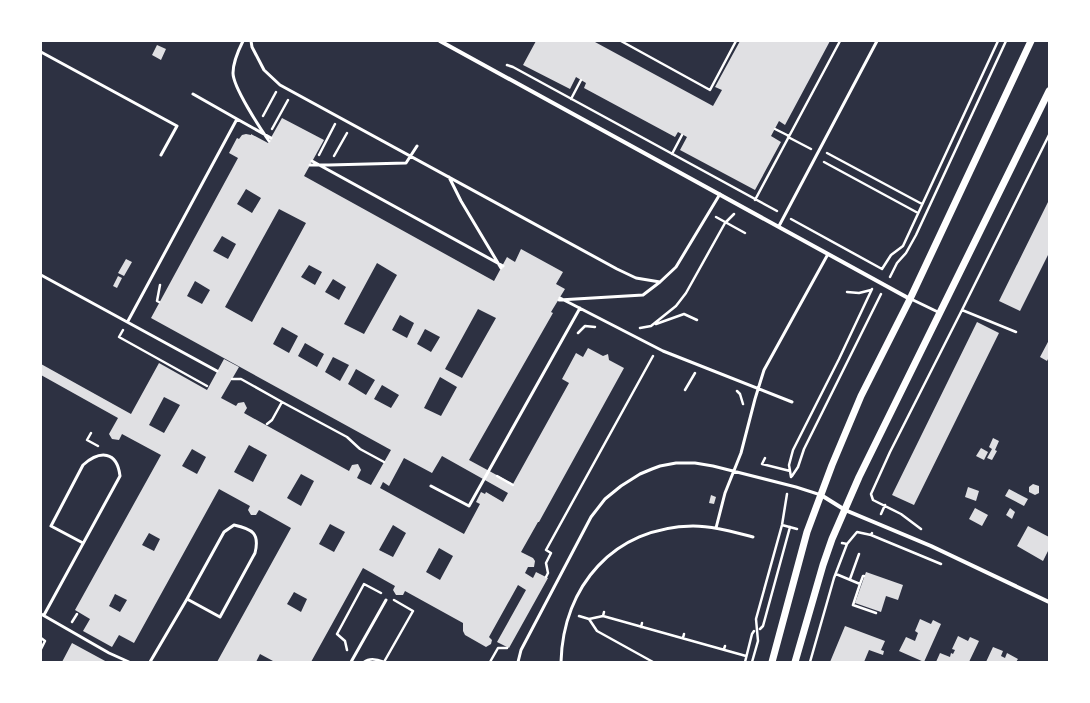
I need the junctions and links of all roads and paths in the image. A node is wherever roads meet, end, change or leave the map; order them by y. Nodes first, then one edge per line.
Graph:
1 (243, 41) edge
2 (251, 41) edge
3 (440, 41) edge
4 (622, 41) edge
5 (736, 41) edge
6 (840, 41) edge
7 (877, 41) edge
8 (998, 41) edge
9 (1006, 41) edge
10 (1031, 41) edge
11 (41, 52) edge
12 (501, 63) dead end
13 (581, 80) dead end
14 (280, 85) junction
15 (1049, 91) edge
16 (193, 94) dead end
17 (571, 98) junction
18 (286, 102) dead end
19 (237, 119) junction
20 (352, 124) junction
21 (258, 125) junction
22 (273, 128) dead end
23 (334, 128) dead end
24 (775, 128) dead end
25 (682, 135) dead end
26 (789, 137) junction
27 (1048, 137) edge
28 (417, 146) dead end
29 (819, 149) junction
30 (817, 153) junction
31 (161, 154) dead end
32 (320, 154) dead end
33 (672, 154) junction
34 (411, 156) junction
35 (815, 157) junction
36 (312, 161) dead end
37 (310, 164) dead end
38 (329, 165) junction
39 (449, 177) junction
40 (720, 194) junction
41 (755, 200) junction
42 (922, 204) junction
43 (918, 214) junction
44 (784, 215) junction
45 (779, 226) junction
46 (745, 233) dead end
47 (828, 254) junction
48 (41, 275) edge
49 (890, 276) dead end
50 (660, 282) junction
51 (847, 292) dead end
52 (882, 293) dead end
53 (910, 299) junction
54 (580, 308) junction
55 (962, 310) junction
56 (940, 312) junction
57 (697, 320) dead end
58 (128, 321) junction
59 (651, 326) junction
60 (600, 327) dead end
61 (1016, 332) dead end
62 (631, 335) junction
63 (574, 336) dead end
64 (647, 353) dead end
65 (653, 356) junction
66 (659, 359) dead end
67 (217, 371) dead end
68 (689, 371) dead end
69 (695, 373) junction
70 (701, 375) dead end
71 (232, 379) dead end
72 (207, 386) dead end
73 (732, 386) dead end
74 (758, 389) junction
75 (685, 390) dead end
76 (282, 402) junction
77 (792, 402) dead end
78 (743, 410) dead end
79 (267, 424) dead end
80 (765, 458) dead end
81 (384, 462) dead end
82 (500, 469) dead end
83 (790, 471) junction
84 (734, 472) junction
85 (513, 485) dead end
86 (432, 486) dead end
87 (787, 495) dead end
88 (821, 495) junction
89 (884, 505) junction
90 (845, 510) junction
91 (880, 515) dead end
92 (782, 525) junction
93 (790, 527) junction
94 (916, 527) dead end
95 (716, 528) junction
96 (794, 528) dead end
97 (874, 529) dead end
98 (872, 535) junction
99 (753, 537) dead end
100 (839, 542) dead end
101 (83, 544) junction
102 (847, 544) junction
103 (859, 554) dead end
104 (940, 563) dead end
105 (836, 574) junction
106 (864, 576) dead end
107 (546, 577) dead end
108 (850, 579) junction
109 (860, 584) junction
110 (386, 598) joint
111 (187, 599) junction
112 (393, 600) dead end
113 (1049, 602) edge
114 (570, 612) junction
115 (604, 612) dead end
116 (876, 614) dead end
117 (42, 615) edge
118 (602, 616) junction
119 (589, 619) junction
120 (642, 623) dead end
121 (641, 626) junction
122 (760, 629) dead end
123 (754, 631) dead end
124 (684, 634) dead end
125 (41, 638) edge
126 (683, 638) junction
127 (725, 646) dead end
128 (507, 648) dead end
129 (41, 649) edge
130 (724, 649) junction
131 (347, 652) dead end
132 (746, 656) junction
133 (129, 662) edge
134 (150, 662) edge
135 (351, 662) edge
136 (364, 662) edge
137 (490, 662) edge
138 (518, 662) edge
139 (560, 662) edge
140 (653, 662) edge
141 (745, 662) edge
142 (752, 662) edge
143 (772, 662) edge
144 (795, 662) edge
145 (810, 662) edge

1 - 21 lane
2 - 14 lane
3 - 40 street
4 - 5 path
6 - 26 path
7 - 29 lane
8 - 42 path
9 - 49 path
10 - 53 street
11 - 31 lane
12 - 17 path
13 - 17 path
14 - 20 lane
14 - 21 path
15 - 56 street
16 - 19 lane
17 - 33 path
18 - 22 path
19 - 21 lane
19 - 58 lane
20 - 34 lane
20 - 38 path
23 - 32 path
24 - 26 path
25 - 33 path
26 - 30 path
26 - 41 path
27 - 55 path
28 - 34 lane
29 - 30 lane
29 - 42 path
30 - 35 lane
33 - 41 path
34 - 38 lane
34 - 39 lane
35 - 43 path
35 - 44 lane
36 - 39 lane
37 - 38 lane
39 - 50 lane
40 - 45 street
40 - 50 lane
41 - 44 path
42 - 43 path
43 - 44 path
44 - 45 lane
45 - 47 street
46 - 59 path
47 - 53 street
47 - 74 lane
48 - 58 lane
50 - 54 lane
51 - 83 path
52 - 83 path
53 - 56 lane
53 - 88 street
54 - 62 lane
54 - 86 lane
55 - 61 path
55 - 89 path
56 - 90 street
57 - 59 path
58 - 67 lane
58 - 72 path
59 - 62 path
60 - 63 path
62 - 74 lane
64 - 65 path
65 - 66 path
65 - 107 path
68 - 69 path
69 - 70 path
69 - 75 path
71 - 76 path
73 - 78 path
74 - 77 lane
74 - 84 lane
76 - 79 path
76 - 81 path
80 - 83 path
82 - 85 path
84 - 88 lane
84 - 95 lane
84 - 138 lane
87 - 92 path
88 - 90 street
88 - 143 street
89 - 91 path
89 - 94 path
90 - 113 street
90 - 144 street
92 - 93 path
92 - 142 path
93 - 96 path
93 - 122 path
95 - 99 lane
95 - 114 lane
97 - 98 path
98 - 102 path
98 - 104 path
100 - 102 path
101 - 101 lane
101 - 117 lane
102 - 105 path
103 - 108 path
105 - 108 path
105 - 145 path
106 - 109 path
108 - 109 path
109 - 116 path
110 - 131 path
110 - 135 lane
111 - 111 lane
111 - 134 lane
112 - 136 path
114 - 119 path
114 - 139 lane
115 - 118 path
117 - 133 lane
118 - 119 path
118 - 121 path
119 - 140 path
120 - 121 path
121 - 126 path
123 - 132 path
124 - 126 path
125 - 129 path
126 - 130 path
127 - 130 path
128 - 137 path
130 - 132 path
132 - 141 path

